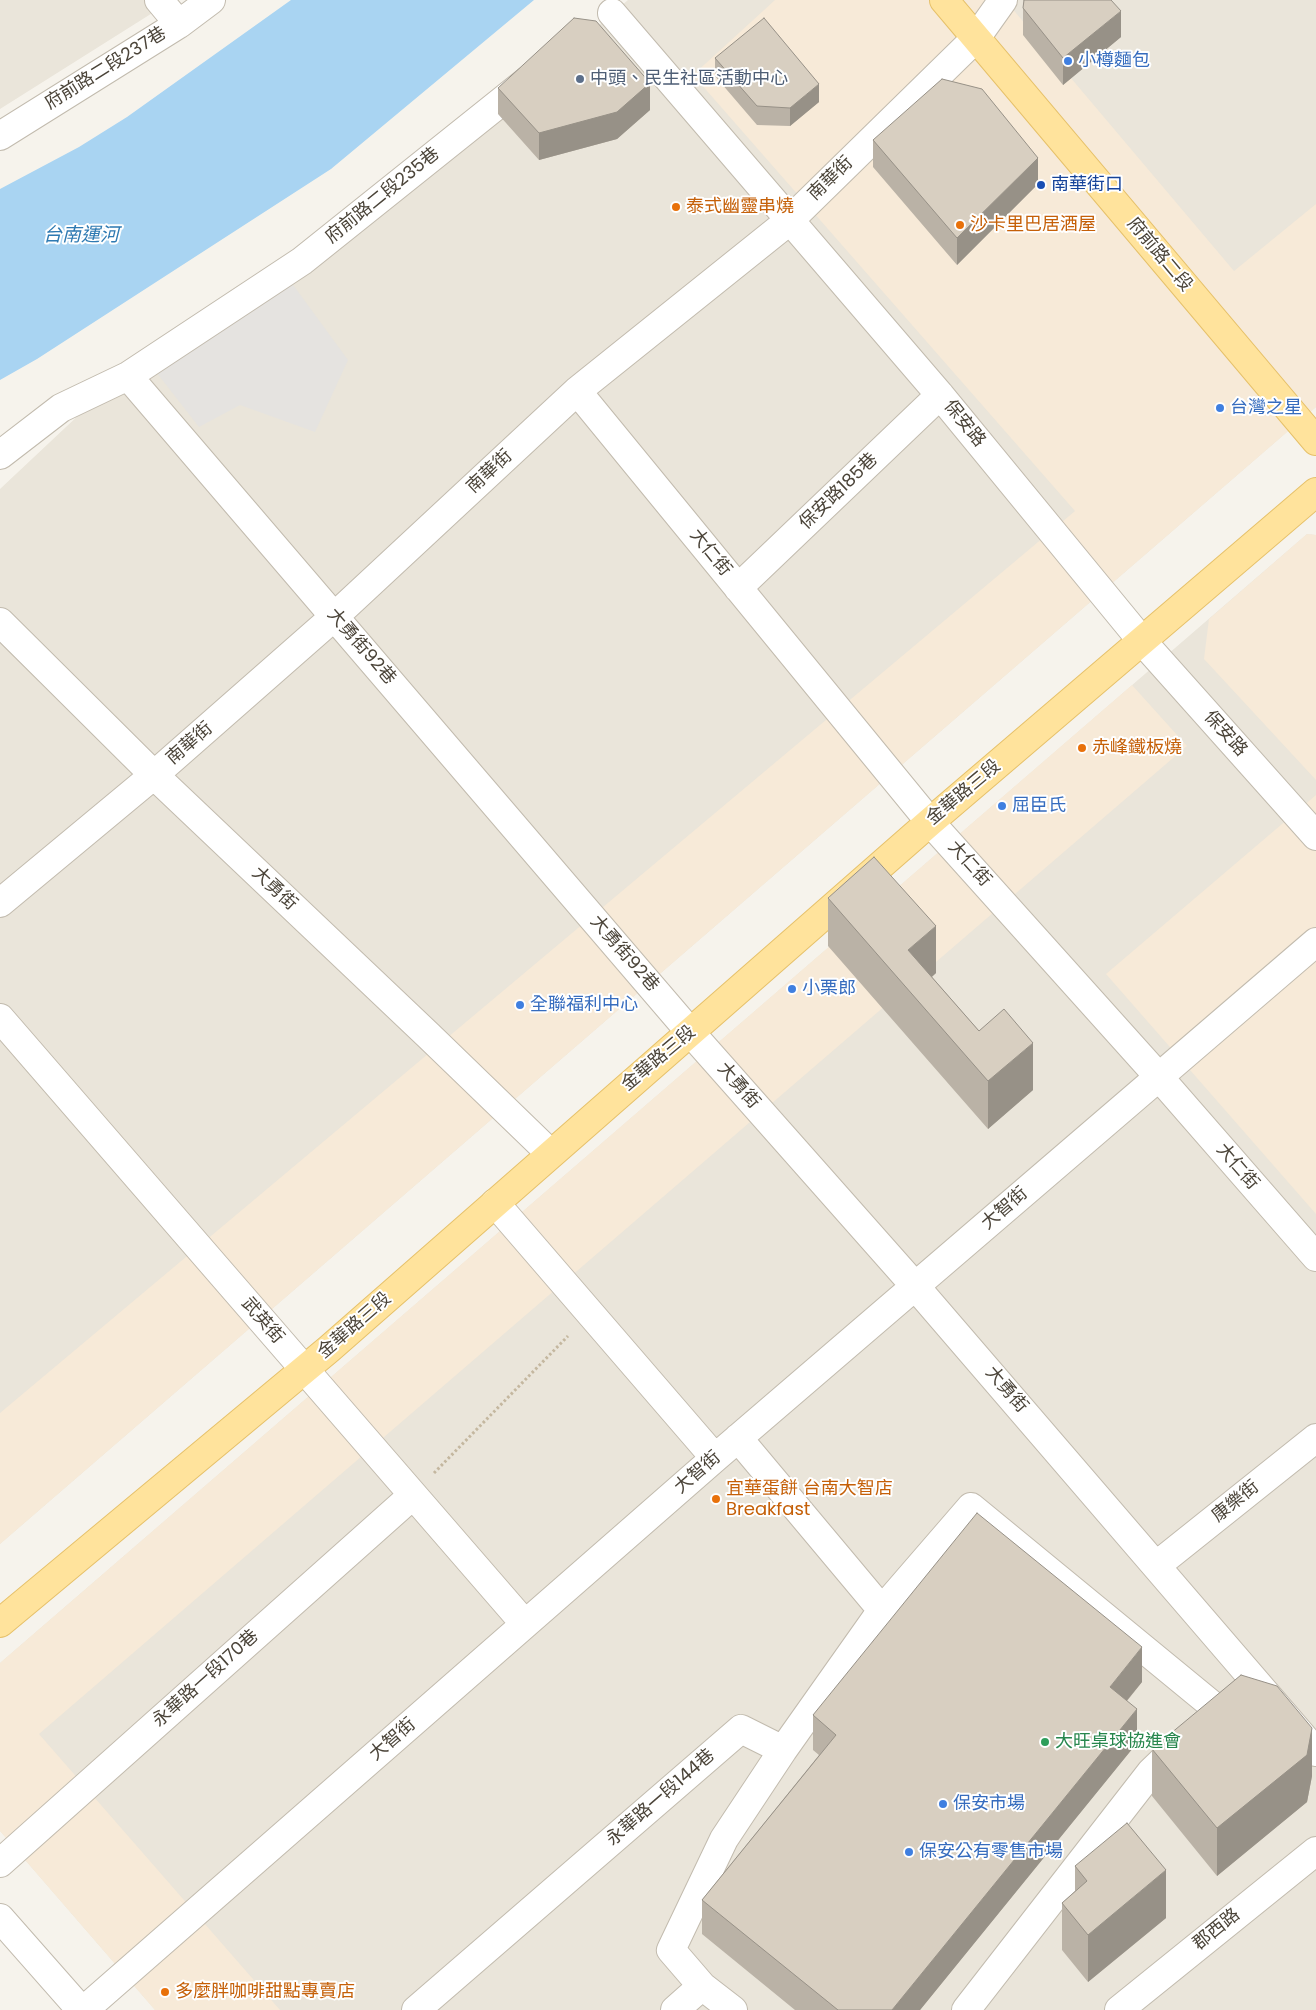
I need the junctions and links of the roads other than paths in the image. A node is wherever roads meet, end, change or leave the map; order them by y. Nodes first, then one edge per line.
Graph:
1 (159, 0) edge
2 (211, 0) edge
3 (944, 0) edge
4 (1003, 0) edge
5 (612, 13) edge
6 (179, 24) junction
7 (976, 38) junction
8 (550, 63) edge
9 (0, 136) edge
10 (789, 221) junction
11 (128, 376) junction
12 (577, 391) junction
13 (940, 395) junction
14 (1316, 441) edge
15 (0, 455) edge
16 (1316, 492) edge
17 (738, 588) junction
18 (335, 616) junction
19 (0, 622) edge
20 (1142, 641) junction
21 (154, 775) junction
22 (930, 822) junction
23 (1316, 836) edge
24 (0, 903) edge
25 (1316, 942) edge
26 (0, 1018) edge
27 (691, 1033) junction
28 (1159, 1077) junction
29 (550, 1153) junction
30 (495, 1204) junction
31 (1316, 1257) edge
32 (915, 1286) junction
33 (305, 1369) junction
34 (738, 1438) junction
35 (1316, 1438) edge
36 (715, 1458) junction
37 (413, 1495) junction
38 (1157, 1565) junction
39 (882, 1610) junction
40 (0, 1623) edge
41 (525, 1624) junction
42 (1255, 1681) junction
43 (1216, 1709) junction
44 (783, 1750) junction
45 (1316, 1752) edge
46 (1316, 1851) edge
47 (0, 1863) edge
48 (0, 1918) edge
49 (702, 1986) junction
50 (83, 2010) edge
51 (416, 2010) edge
52 (675, 2010) edge
53 (733, 2010) edge
54 (966, 2010) edge
55 (1119, 2010) edge

1 - 6 street
2 - 6 street, 府前路二段237巷
3 - 7 main road, 府前路二段
4 - 7 street, 南華街
5 - 10 street, 保安路
6 - 9 street, 府前路二段237巷
7 - 10 street, 南華街
7 - 14 main road, 府前路二段
8 - 11 street, 府前路二段235巷
10 - 12 street, 南華街
10 - 13 street, 保安路
11 - 15 street
11 - 18 street, 大勇街92巷
12 - 17 street, 大仁街
12 - 18 street, 南華街
13 - 17 street, 保安路185巷
13 - 20 street, 保安路
16 - 20 main road, 金華路三段
17 - 22 street, 大仁街
18 - 21 street, 南華街
18 - 27 street, 大勇街92巷
19 - 21 street, 大勇街
20 - 22 main road, 金華路三段
20 - 23 street, 保安路
21 - 24 street, 南華街
21 - 29 street, 大勇街
22 - 27 main road, 金華路三段
22 - 28 street, 大仁街
25 - 28 street, 大智街
26 - 33 street, 武英街
27 - 29 main road, 金華路三段
27 - 32 street, 大勇街
28 - 31 street, 大仁街
28 - 32 street, 大智街
29 - 30 main road, 金華路三段
30 - 33 main road, 金華路三段
30 - 36 street
32 - 34 street, 大智街
32 - 38 street, 大勇街
33 - 37 street, 武英街
33 - 40 main road, 金華路三段
34 - 36 street, 大智街
34 - 39 street
35 - 38 street, 康樂街
36 - 41 street, 大智街
37 - 41 street, 武英街
37 - 47 street, 永華路一段170巷
38 - 42 street, 大勇街
39 - 43 street
39 - 44 street
41 - 50 street, 大智街
42 - 43 street
42 - 45 street, 大勇街
43 - 54 street
44 - 49 street
44 - 51 street, 永華路一段144巷
46 - 55 street, 郡西路
48 - 50 street
49 - 52 street
49 - 53 street

